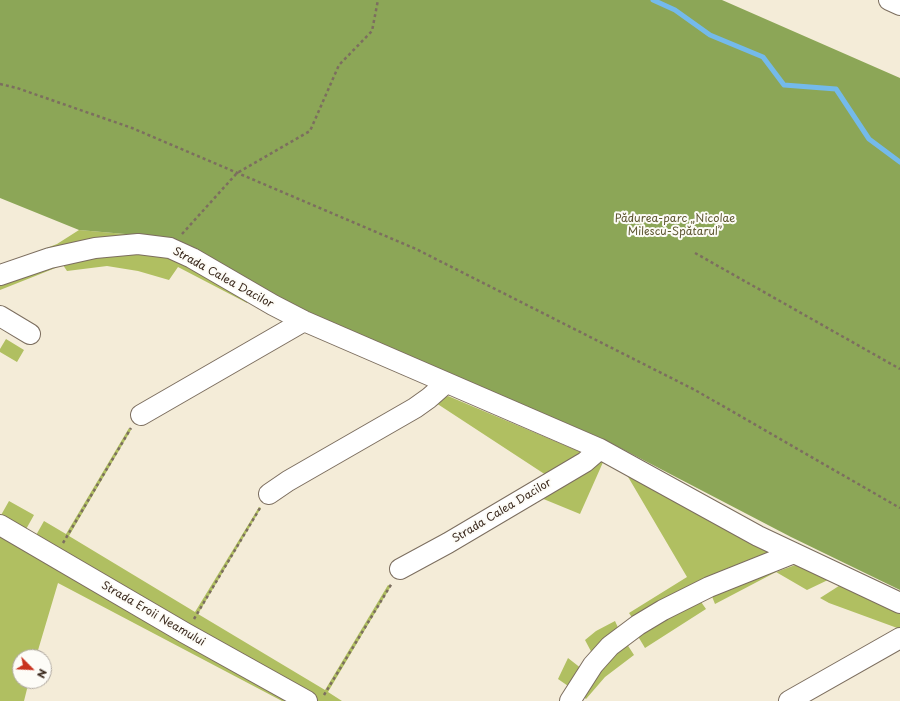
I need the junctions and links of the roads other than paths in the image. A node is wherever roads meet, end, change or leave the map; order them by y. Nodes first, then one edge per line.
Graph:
1 (889, 0) edge
2 (900, 5) edge
3 (0, 275) edge
4 (0, 316) edge
5 (304, 321) junction
6 (30, 334) dead end
7 (446, 383) junction
8 (141, 415) road end
9 (600, 449) junction
10 (269, 494) road end
11 (0, 525) edge
12 (794, 553) junction
13 (400, 569) road end
14 (900, 603) edge
15 (900, 638) edge
16 (307, 701) edge
17 (570, 701) edge
18 (789, 701) edge

1 - 2 street
3 - 5 street, Strada Calea Dacilor
4 - 6 street
5 - 7 street, Strada Calea Dacilor
5 - 8 street
7 - 9 street, Strada Calea Dacilor
7 - 10 street
9 - 12 street, Strada Calea Dacilor
9 - 13 street, Strada Calea Dacilor
11 - 16 street, Strada Eroii Neamului
12 - 14 street, Strada Calea Dacilor
12 - 17 street
15 - 18 street

